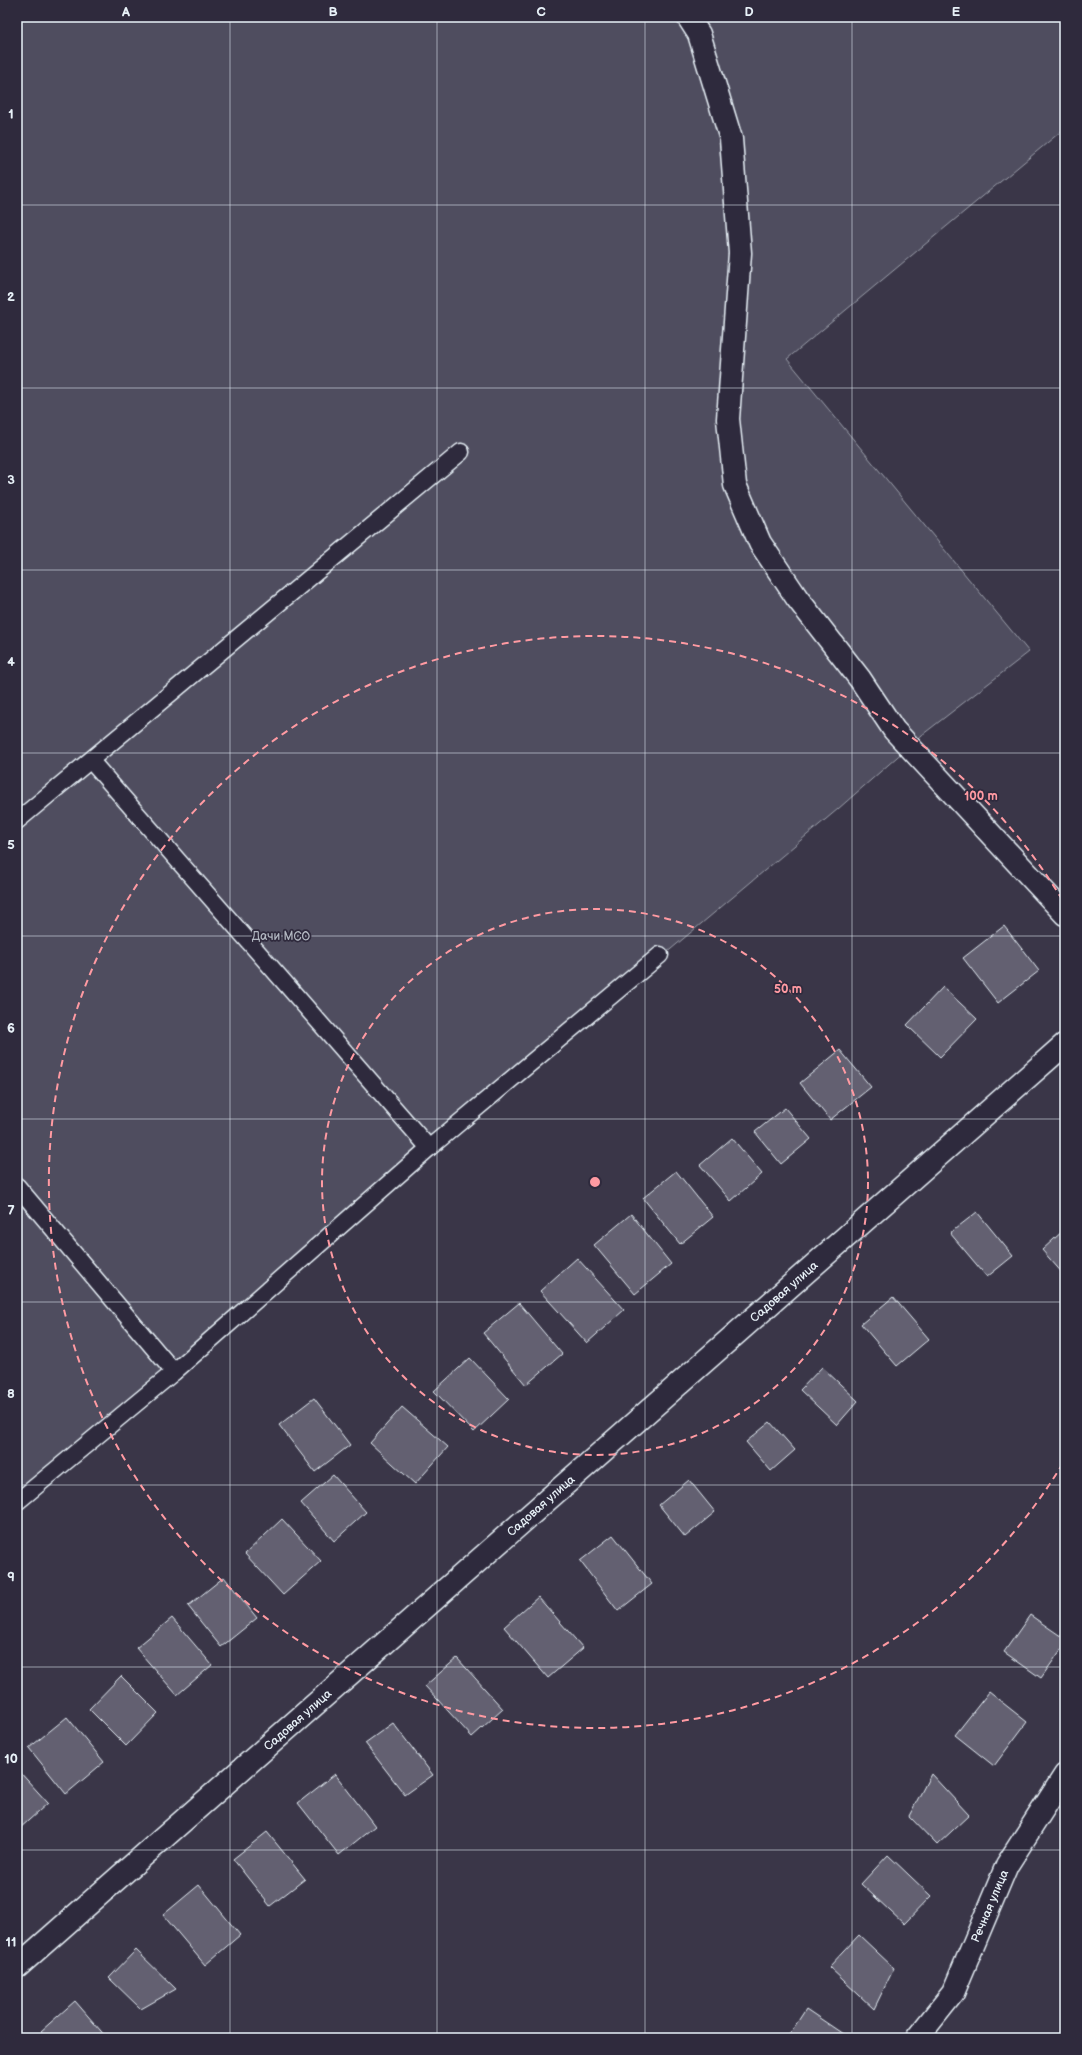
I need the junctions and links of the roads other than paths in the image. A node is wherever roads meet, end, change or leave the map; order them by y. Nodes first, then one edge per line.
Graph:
1 (688, 17) edge
2 (461, 452) dead end
3 (90, 761) junction
4 (17, 821) edge
5 (1065, 914) edge
6 (660, 955) dead end
7 (1065, 1044) edge
8 (429, 1148) junction
9 (17, 1186) edge
10 (174, 1372) junction
11 (17, 1502) edge
12 (1065, 1775) edge
13 (17, 1967) edge
14 (917, 2038) edge

1 - 5 street
2 - 3 lane
3 - 4 lane
3 - 8 lane
6 - 8 lane
7 - 13 street, Садовая улица
8 - 10 lane
9 - 10 lane
10 - 11 lane
12 - 14 street, Речная улица

